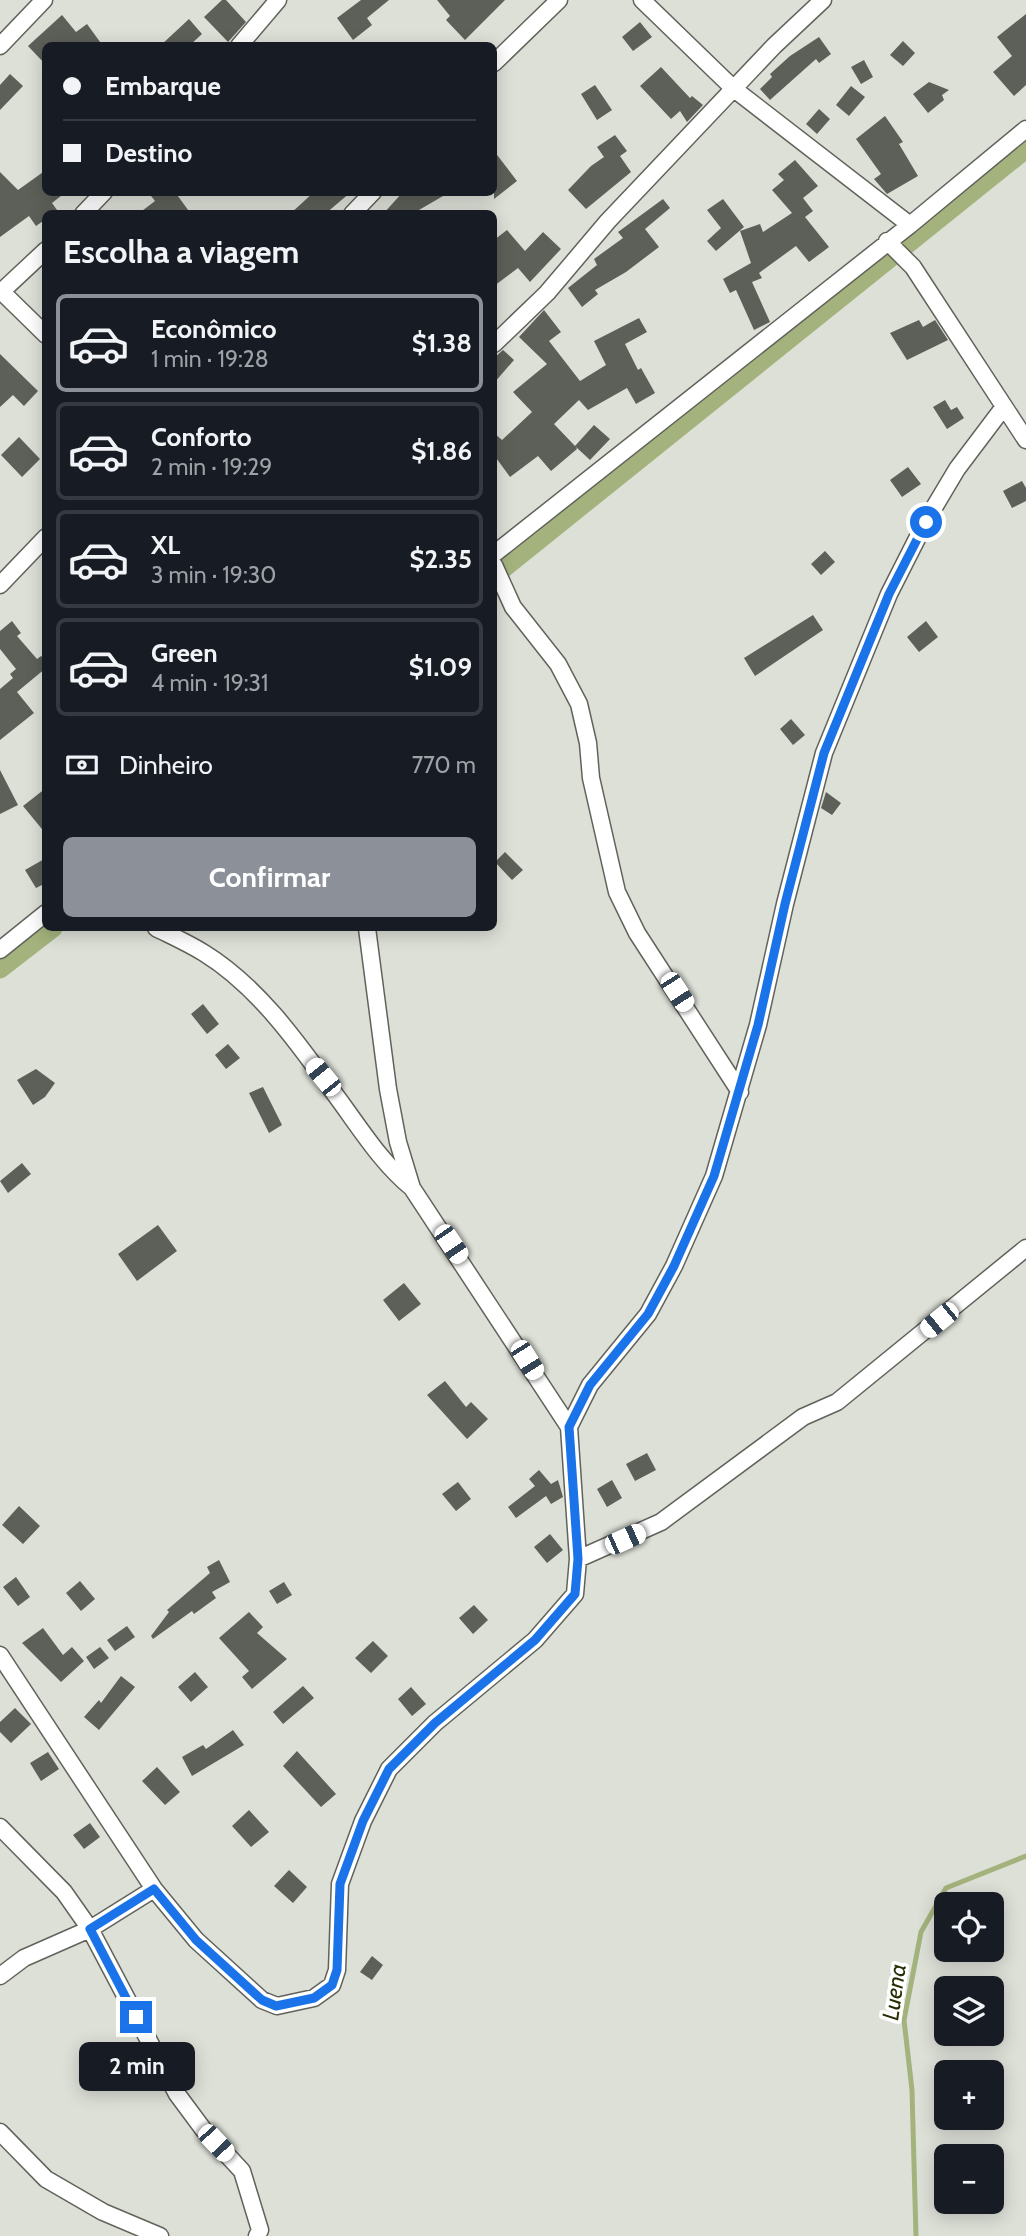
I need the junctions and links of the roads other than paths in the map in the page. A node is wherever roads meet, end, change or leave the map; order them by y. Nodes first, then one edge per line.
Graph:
1 (44, 0) edge
2 (278, 0) edge
3 (559, 0) edge
4 (642, 0) edge
5 (823, 0) edge
6 (242, 42) edge
7 (0, 46) edge
8 (497, 60) edge
9 (734, 89) junction
10 (1026, 129) edge
11 (100, 196) edge
12 (369, 196) edge
13 (87, 210) edge
14 (356, 210) edge
15 (910, 225) junction
16 (887, 242) junction
17 (42, 254) edge
18 (1, 292) edge
19 (42, 331) edge
20 (497, 341) edge
21 (1003, 408) junction
22 (1026, 440) edge
23 (42, 541) edge
24 (497, 552) edge
25 (497, 572) edge
26 (0, 585) edge
27 (42, 916) edge
28 (162, 931) edge
29 (367, 931) edge
30 (0, 950) edge
31 (740, 1091) junction
32 (412, 1188) junction
33 (1026, 1248) edge
34 (569, 1427) junction
35 (578, 1559) junction
36 (0, 1655) edge
37 (0, 1827) edge
38 (154, 1889) junction
39 (90, 1929) junction
40 (0, 1976) edge
41 (0, 2132) edge
42 (160, 2236) edge
43 (257, 2236) edge

1 - 7 street
2 - 6 street
3 - 8 street
4 - 9 street
5 - 9 street
9 - 15 street
9 - 20 street
10 - 15 street
11 - 13 street
12 - 14 street
15 - 16 street
16 - 21 street
16 - 24 street
17 - 18 street
18 - 19 street
21 - 22 street
21 - 31 street
23 - 26 street
25 - 31 street
27 - 30 street
28 - 32 street
29 - 32 street
31 - 34 street
32 - 34 street
33 - 35 street
34 - 35 street
35 - 38 street
36 - 38 street
37 - 39 street
38 - 39 street
39 - 40 street
39 - 43 street
41 - 42 street

